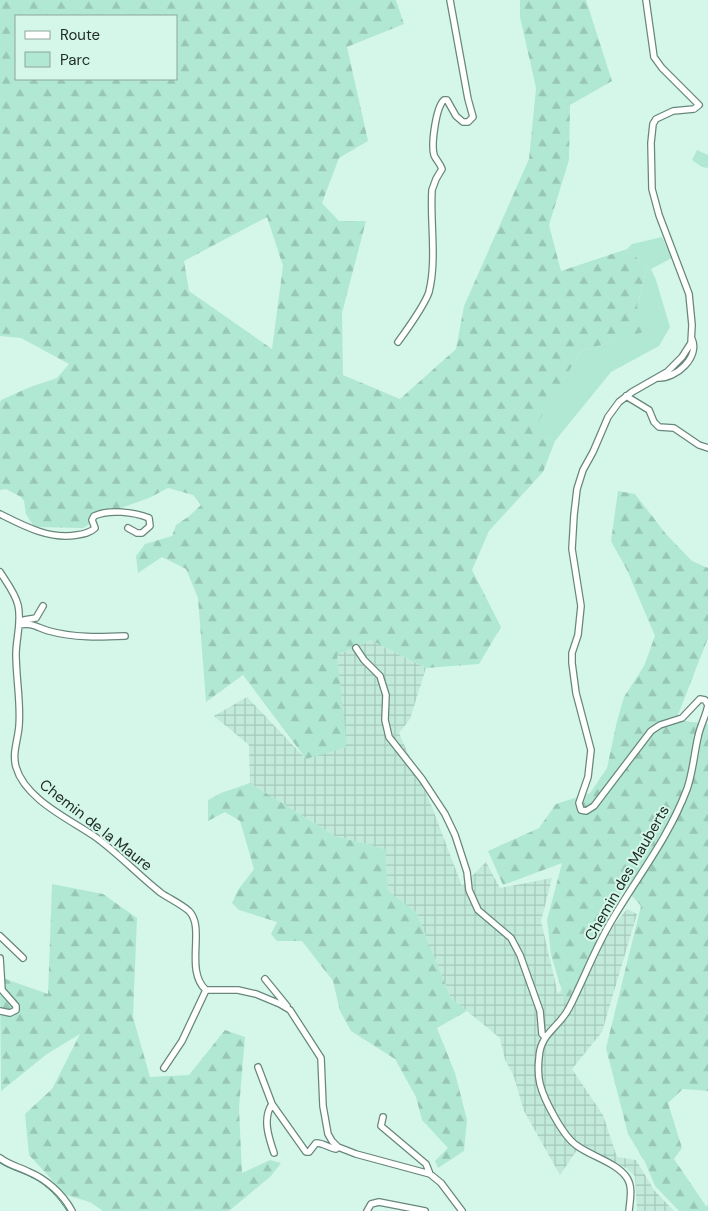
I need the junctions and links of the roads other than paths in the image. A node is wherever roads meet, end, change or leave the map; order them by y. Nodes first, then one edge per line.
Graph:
1 (450, 0) edge
2 (646, 0) edge
3 (398, 342) dead end
4 (626, 396) junction
5 (708, 448) edge
6 (0, 514) edge
7 (128, 528) dead end
8 (0, 572) edge
9 (42, 606) dead end
10 (19, 623) junction
11 (125, 636) dead end
12 (356, 648) dead end
13 (0, 936) edge
14 (0, 958) edge
15 (23, 958) dead end
16 (265, 979) dead end
17 (206, 990) junction
18 (288, 1008) junction
19 (0, 1011) edge
20 (545, 1037) junction
21 (258, 1067) dead end
22 (164, 1068) dead end
23 (272, 1104) junction
24 (383, 1117) dead end
25 (338, 1147) junction
26 (274, 1154) dead end
27 (0, 1158) edge
28 (430, 1174) junction
29 (387, 1204) junction
30 (72, 1211) edge
31 (367, 1211) edge
32 (391, 1211) edge
33 (425, 1211) edge
34 (462, 1211) edge
35 (629, 1211) edge

1 - 3 street
2 - 4 street, Chemin des Mauberts
4 - 5 street
4 - 20 street, Chemin des Mauberts
6 - 7 street
8 - 10 street, Chemin de la Maure
9 - 10 street
10 - 11 street
10 - 17 street, Chemin de la Maure
12 - 20 street
13 - 15 street
14 - 19 street
16 - 18 street
17 - 18 street
17 - 22 street
18 - 25 street
20 - 35 street
21 - 23 street
23 - 25 street
23 - 26 street
24 - 28 street
25 - 28 street
27 - 30 street
28 - 34 street
29 - 31 street
29 - 32 street
29 - 33 street

